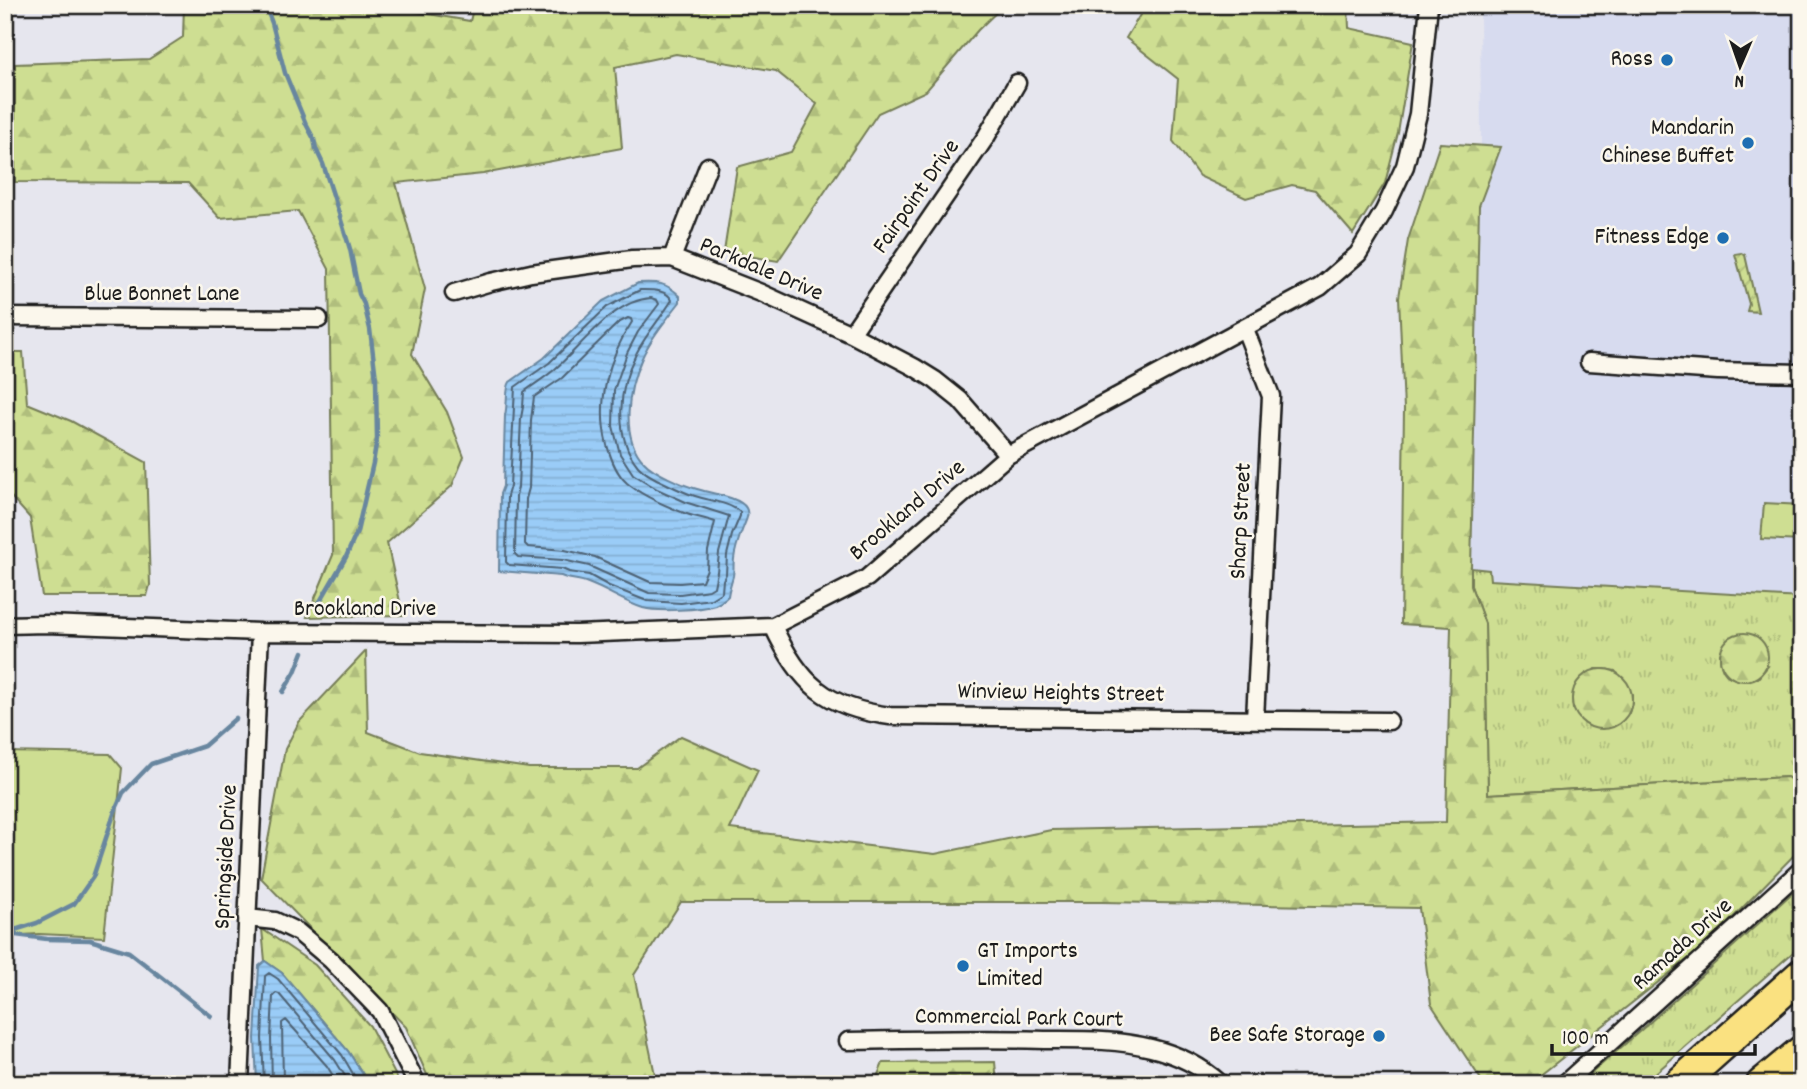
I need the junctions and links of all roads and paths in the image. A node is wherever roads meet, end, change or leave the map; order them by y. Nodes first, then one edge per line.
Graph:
1 (1429, 5) edge
2 (1017, 83) dead end
3 (708, 166) dead end
4 (672, 258) junction
5 (454, 293) dead end
6 (5, 317) edge
7 (319, 319) dead end
8 (1245, 328) junction
9 (851, 334) junction
10 (1589, 362) dead end
11 (1802, 373) edge
12 (1008, 456) junction
13 (5, 625) edge
14 (773, 626) junction
15 (260, 632) junction
16 (1255, 719) junction
17 (1389, 722) dead end
18 (1802, 869) edge
19 (247, 918) junction
20 (1802, 974) edge
21 (848, 1041) dead end
22 (1802, 1051) edge
23 (240, 1084) edge
24 (417, 1084) edge
25 (1221, 1084) edge
26 (1564, 1084) edge
27 (1679, 1084) edge
28 (1762, 1084) edge

1 - 8 street, Brookland Drive
2 - 9 street, Fairpoint Drive
3 - 4 street
4 - 5 street, Parkdale Drive
4 - 9 street, Parkdale Drive
6 - 7 street, Blue Bonnet Lane
8 - 12 street, Brookland Drive
8 - 16 street, Sharp Street
9 - 12 street, Parkdale Drive
10 - 11 street
12 - 14 street, Brookland Drive
13 - 15 street, Brookland Drive
14 - 15 street, Brookland Drive
14 - 16 street, Winview Heights Street
15 - 19 street, Springside Drive
16 - 17 street, Winview Heights Street
18 - 26 street, Ramada Drive
19 - 23 street, Springside Drive
19 - 24 street
20 - 27 highway
21 - 25 street, Commercial Park Court
22 - 28 highway

